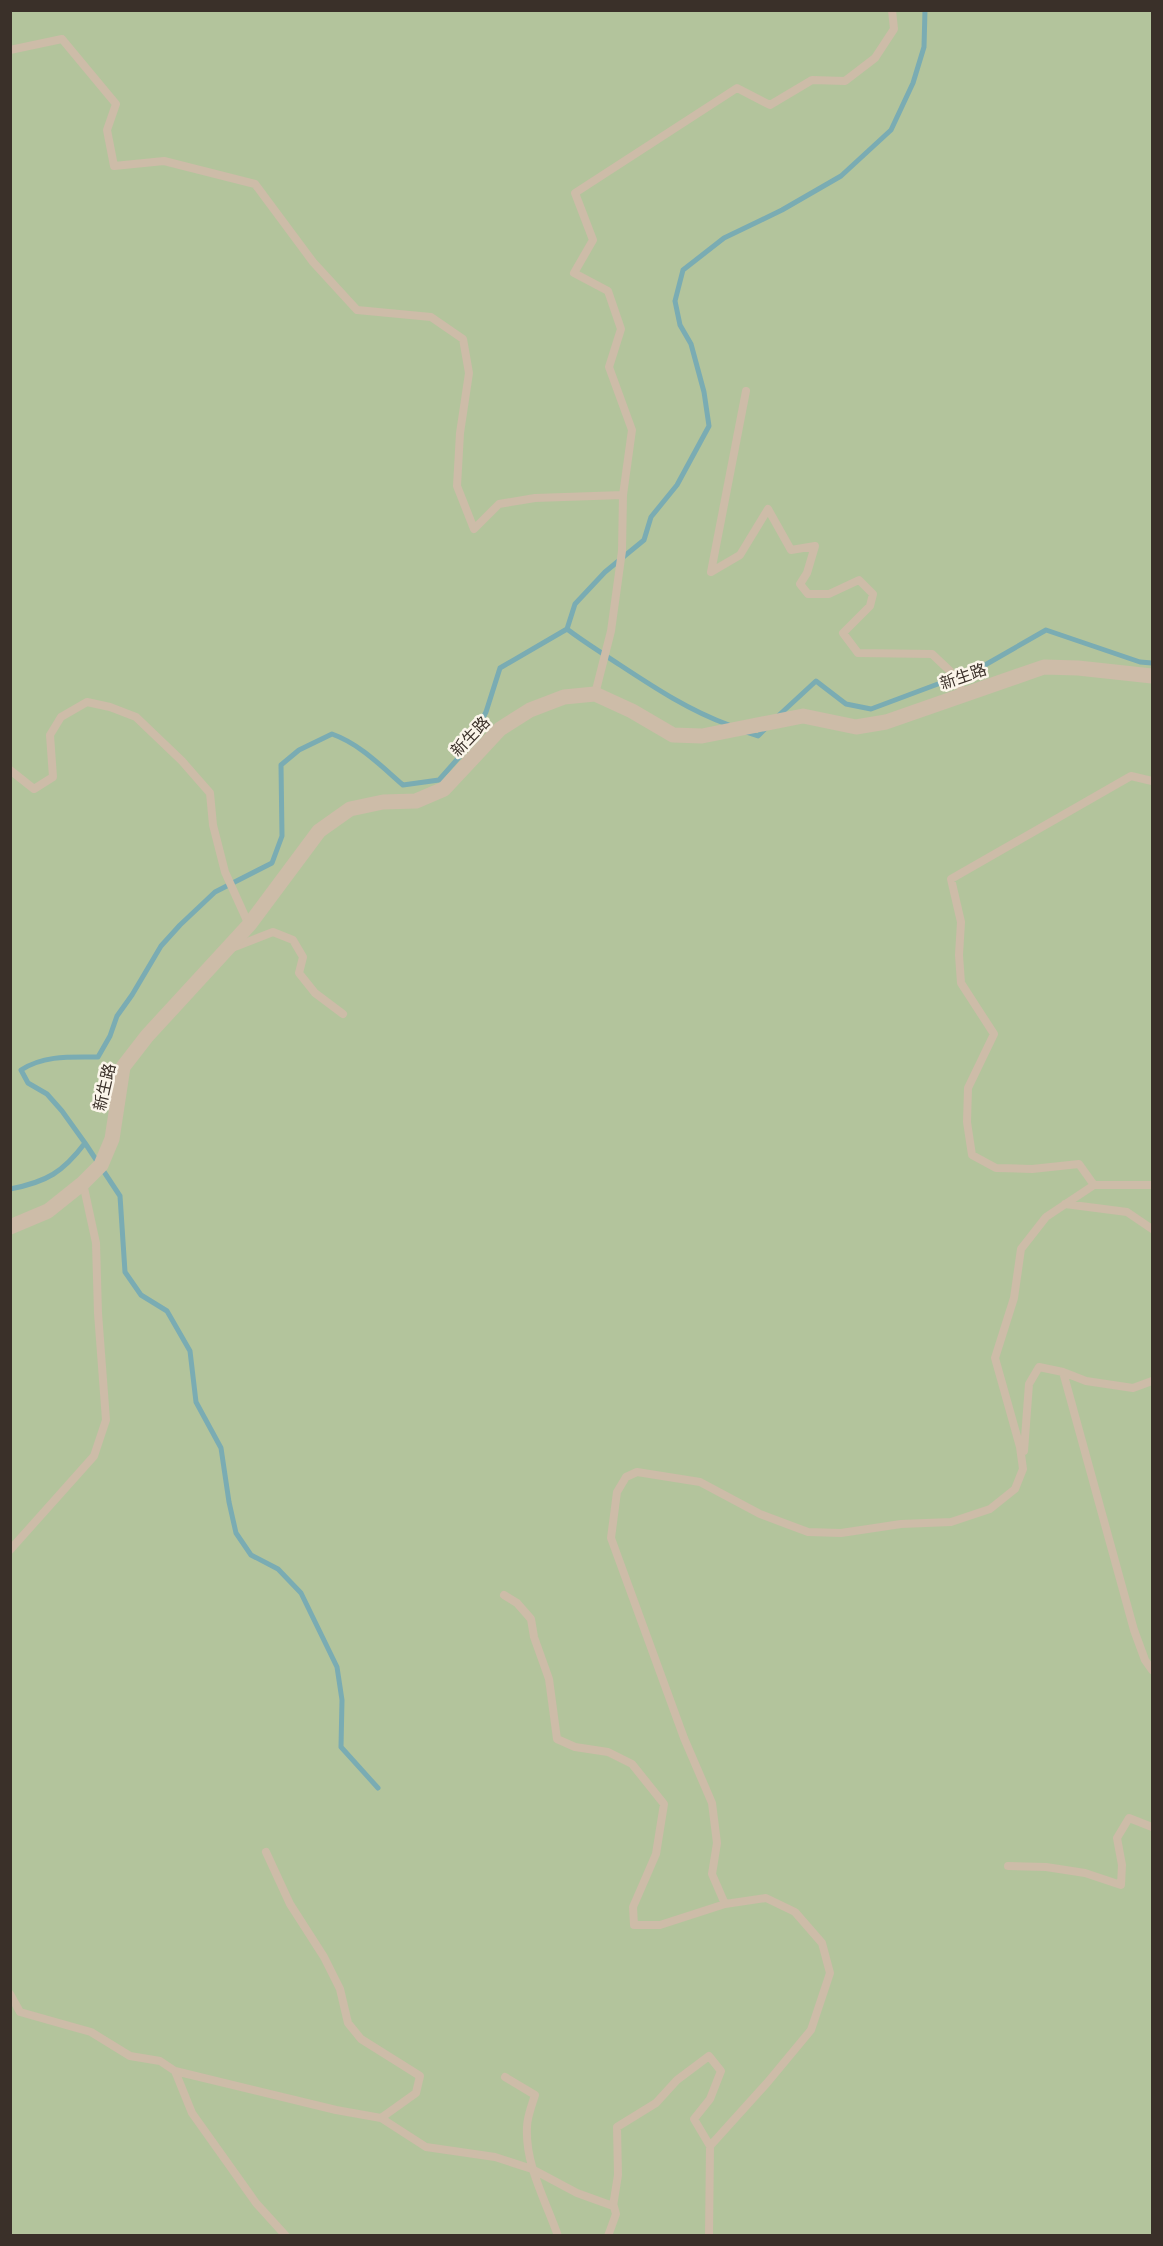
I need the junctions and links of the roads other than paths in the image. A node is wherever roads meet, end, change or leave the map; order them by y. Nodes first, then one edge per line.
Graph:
1 (892, 10) edge
2 (10, 50) edge
3 (746, 391) dead end
4 (623, 495) junction
5 (1152, 676) edge
6 (963, 691) junction
7 (595, 694) junction
8 (10, 770) edge
9 (1152, 781) edge
10 (249, 925) junction
11 (226, 950) junction
12 (344, 1014) dead end
13 (92, 1174) junction
14 (1094, 1185) junction
15 (1152, 1185) edge
16 (1065, 1204) junction
17 (10, 1227) edge
18 (1152, 1229) edge
19 (1063, 1372) junction
20 (1152, 1381) edge
21 (1023, 1469) junction
22 (10, 1551) edge
23 (504, 1595) dead end
24 (1152, 1670) edge
25 (1152, 1827) edge
26 (266, 1852) dead end
27 (1008, 1866) dead end
28 (725, 1904) junction
29 (10, 1994) edge
30 (175, 2071) junction
31 (505, 2077) dead end
32 (381, 2118) junction
33 (710, 2146) junction
34 (532, 2169) junction
35 (613, 2203) junction
36 (286, 2235) edge
37 (558, 2235) edge
38 (608, 2235) edge
39 (709, 2235) edge

1 - 4 lane
2 - 4 lane
3 - 6 lane
4 - 7 lane
5 - 6 street, 新生路
6 - 7 street, 新生路
7 - 10 street, 新生路
8 - 10 lane
9 - 14 lane
10 - 11 street, 新生路
11 - 12 lane
11 - 13 street, 新生路
13 - 17 street, 新生路
13 - 22 lane
14 - 15 lane
14 - 16 lane
16 - 18 lane
16 - 21 lane
19 - 20 lane
19 - 21 lane
19 - 24 lane
21 - 28 lane
23 - 28 lane
25 - 27 lane
26 - 32 lane
28 - 33 lane
29 - 30 lane
30 - 32 lane
30 - 36 lane
31 - 34 lane
32 - 34 lane
33 - 35 lane
33 - 39 lane
34 - 35 lane
34 - 37 lane
35 - 38 lane

